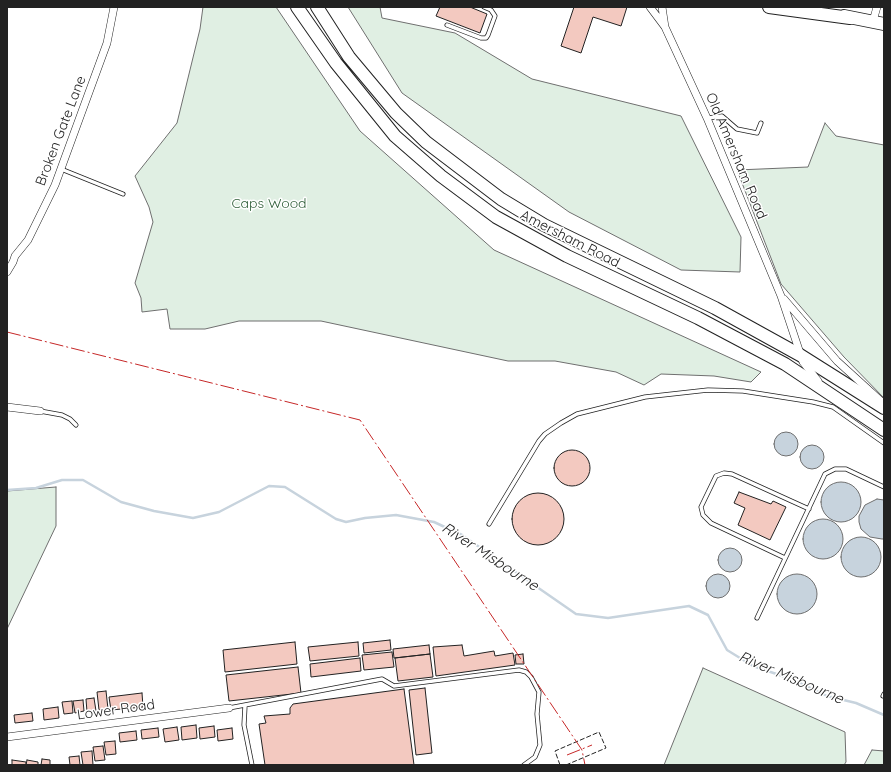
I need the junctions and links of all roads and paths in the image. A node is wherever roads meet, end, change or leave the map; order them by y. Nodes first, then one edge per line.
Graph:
1 (114, 7) edge
2 (297, 7) edge
3 (317, 7) edge
4 (484, 7) edge
5 (650, 7) edge
6 (662, 7) edge
7 (769, 7) edge
8 (807, 7) edge
9 (877, 7) edge
10 (850, 18) junction
11 (879, 23) edge
12 (447, 25) dead end
13 (665, 27) junction
14 (707, 118) junction
15 (761, 123) dead end
16 (61, 169) junction
17 (123, 194) dead end
18 (7, 272) edge
19 (781, 296) junction
20 (800, 354) junction
21 (830, 393) junction
22 (884, 403) edge
23 (7, 407) edge
24 (884, 408) edge
25 (40, 411) joint
26 (76, 425) dead end
27 (884, 430) edge
28 (884, 442) edge
29 (884, 487) edge
30 (809, 509) junction
31 (489, 524) dead end
32 (785, 558) junction
33 (757, 618) dead end
34 (245, 706) junction
35 (229, 708) joint
36 (7, 737) edge
37 (252, 765) edge
38 (524, 765) edge

1 - 16 street, Broken Gate Lane
2 - 21 main road, Amersham Road
3 - 20 main road
4 - 12 lane
5 - 13 street, Old Amersham Road
6 - 13 street, Old Amersham Road
7 - 10 main road
8 - 10 main road
9 - 11 street
10 - 11 main road
13 - 14 street, Old Amersham Road
14 - 15 lane
14 - 19 street, Old Amersham Road
16 - 17 lane
16 - 18 street, Broken Gate Lane
19 - 20 street, Old Amersham Road
19 - 22 street, Old Amersham Road
20 - 21 street, Old Amersham Road
20 - 24 main road
21 - 27 main road, Amersham Road
23 - 25 street
25 - 26 lane
28 - 31 lane
29 - 30 lane
30 - 32 lane
30 - 32 lane
32 - 33 lane
34 - 35 lane
34 - 37 lane
34 - 38 lane
35 - 36 street, Lower Road

